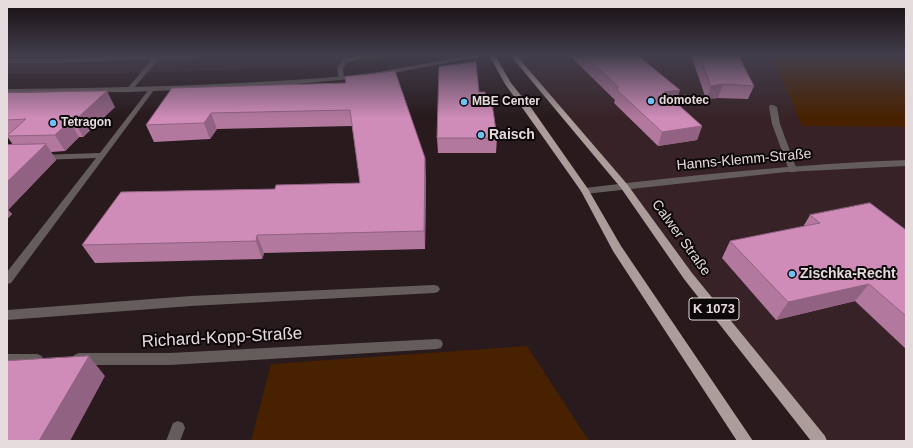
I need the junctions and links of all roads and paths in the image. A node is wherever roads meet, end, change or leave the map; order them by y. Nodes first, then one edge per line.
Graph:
1 (141, 76) edge
2 (341, 76) edge
3 (367, 76) edge
4 (504, 76) edge
5 (531, 76) edge
6 (341, 79) junction
7 (152, 89) junction
8 (129, 90) junction
9 (7, 91) edge
10 (773, 107) dead end
11 (102, 155) junction
12 (31, 157) edge
13 (906, 163) edge
14 (793, 170) junction
15 (624, 186) junction
16 (585, 190) junction
17 (7, 280) edge
18 (434, 289) dead end
19 (7, 315) edge
20 (437, 344) dead end
21 (69, 359) edge
22 (7, 360) edge
23 (46, 360) edge
24 (746, 441) edge
25 (820, 441) edge

1 - 8 street
2 - 6 street
3 - 6 street
4 - 16 main road, K 1073
5 - 15 main road, Calwer Straße / K 1073
6 - 7 street
7 - 8 street
7 - 11 street
8 - 9 street
10 - 14 street
11 - 12 street
11 - 17 street
13 - 14 street, Hanns-Klemm-Straße
14 - 15 street, Hanns-Klemm-Straße
15 - 16 street, Hanns-Klemm-Straße
15 - 25 main road, Calwer Straße / K 1073
16 - 24 main road, K 1073
18 - 19 street
20 - 21 street, Richard-Kopp-Straße
22 - 23 street

